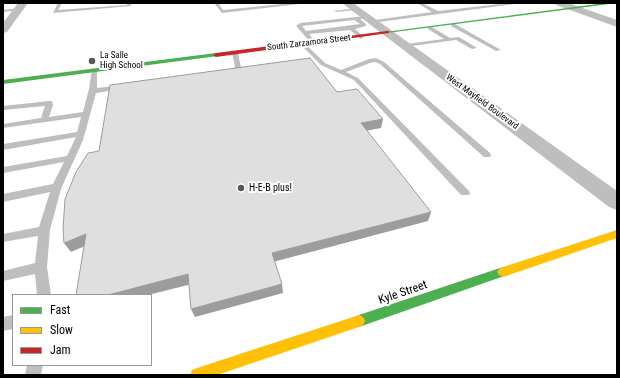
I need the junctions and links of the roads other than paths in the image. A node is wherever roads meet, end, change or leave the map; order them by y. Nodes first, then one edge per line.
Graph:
1 (129, 3) edge
2 (216, 3) edge
3 (306, 3) edge
4 (419, 3) edge
5 (520, 3) edge
6 (559, 3) edge
7 (615, 3) edge
8 (59, 4) edge
9 (66, 5) dead end
10 (20, 6) edge
11 (574, 8) junction
12 (3, 10) edge
13 (353, 11) edge
14 (437, 13) junction
15 (455, 24) junction
16 (617, 24) edge
17 (351, 28) junction
18 (430, 28) junction
19 (3, 30) edge
20 (305, 33) junction
21 (388, 33) junction
22 (361, 37) junction
23 (449, 40) junction
24 (313, 43) junction
25 (303, 44) junction
26 (406, 46) junction
27 (474, 48) dead end
28 (498, 50) dead end
29 (235, 53) junction
30 (94, 70) junction
31 (340, 72) junction
32 (222, 74) edge
33 (3, 82) edge
34 (131, 86) edge
35 (92, 92) junction
36 (3, 108) edge
37 (86, 114) junction
38 (44, 120) junction
39 (3, 126) edge
40 (80, 134) junction
41 (3, 147) edge
42 (487, 155) dead end
43 (70, 158) junction
44 (3, 170) edge
45 (56, 188) junction
46 (465, 192) dead end
47 (3, 198) edge
48 (617, 202) edge
49 (44, 230) junction
50 (617, 234) edge
51 (3, 238) edge
52 (41, 267) junction
53 (3, 276) edge
54 (44, 294) edge
55 (197, 375) edge

1 - 8 lane
2 - 3 lane
4 - 14 lane
5 - 14 lane
6 - 11 street
7 - 11 main road, South Zarzamora Street
8 - 9 lane
10 - 12 lane
10 - 19 street
11 - 15 main road, South Zarzamora Street
11 - 16 street
13 - 14 lane
13 - 17 lane
13 - 20 lane
13 - 21 street, West Mayfield Boulevard
14 - 15 lane
15 - 18 main road, South Zarzamora Street
15 - 28 lane
17 - 20 lane
17 - 22 lane
18 - 21 main road, South Zarzamora Street
18 - 23 lane
20 - 24 lane
21 - 22 main road, South Zarzamora Street
21 - 26 street, West Mayfield Boulevard
22 - 24 main road, South Zarzamora Street
23 - 26 lane
23 - 27 lane
24 - 25 main road, South Zarzamora Street
25 - 29 main road, South Zarzamora Street
25 - 31 lane
26 - 48 street, West Mayfield Boulevard
29 - 30 main road, South Zarzamora Street
29 - 32 lane
30 - 33 main road, South Zarzamora Street
30 - 35 lane
31 - 42 lane
31 - 46 lane
34 - 35 lane
35 - 37 lane
36 - 38 lane
37 - 38 lane
37 - 40 lane
38 - 39 lane
40 - 41 lane
40 - 43 lane
43 - 44 lane
43 - 45 lane
45 - 47 lane
45 - 49 lane
49 - 51 lane
49 - 52 lane
50 - 55 main road, Kyle Street
52 - 53 lane
52 - 54 lane

